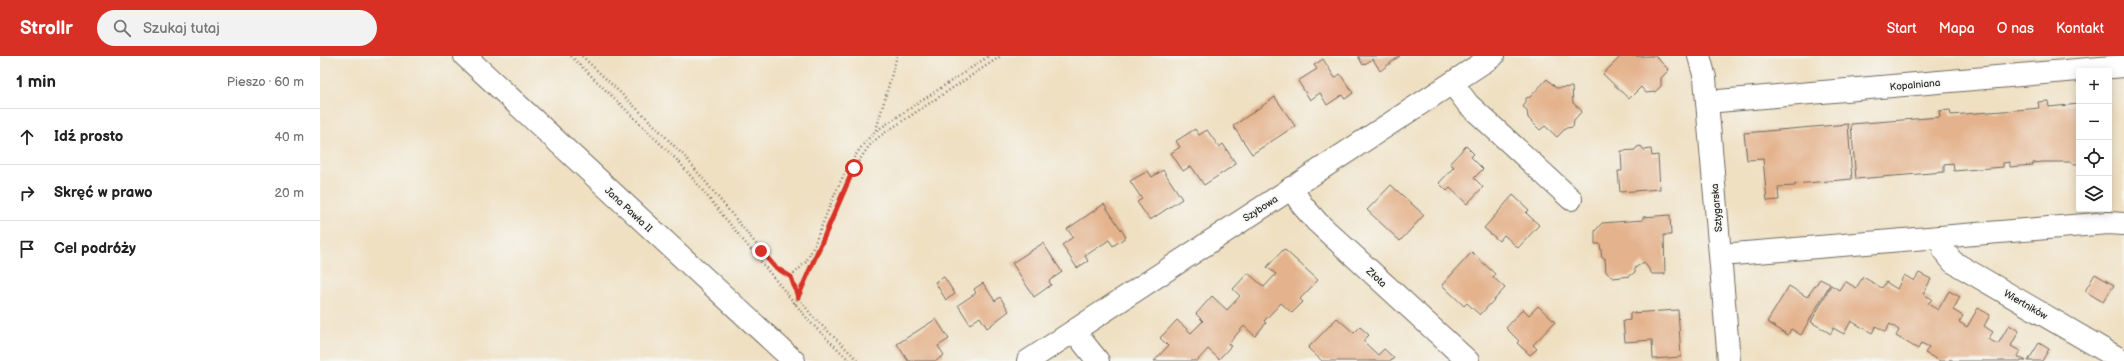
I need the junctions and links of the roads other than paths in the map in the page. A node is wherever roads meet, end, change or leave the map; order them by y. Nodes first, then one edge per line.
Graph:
1 (465, 56) edge
2 (1493, 56) edge
3 (1699, 56) edge
4 (2123, 56) edge
5 (2124, 65) edge
6 (1452, 83) junction
7 (1707, 102) junction
8 (1291, 188) junction
9 (1571, 199) dead end
10 (2124, 224) edge
11 (1942, 237) junction
12 (1721, 255) junction
13 (1074, 331) junction
14 (794, 361) edge
15 (1028, 361) edge
16 (1098, 361) edge
17 (1468, 361) edge
18 (1729, 361) edge
19 (2123, 361) edge

1 - 14 street, Jana Pawła II
2 - 6 street, Szybowa
3 - 7 street, Sztygarska
4 - 5 street
5 - 7 street, Kopalniana
6 - 8 street, Szybowa
6 - 9 street
7 - 12 street, Sztygarska
8 - 13 street, Szybowa
8 - 17 street, Złota
10 - 11 street
11 - 12 street
11 - 19 street, Wiertników
12 - 18 street, Sztygarska
13 - 15 street, Szybowa
13 - 16 street

